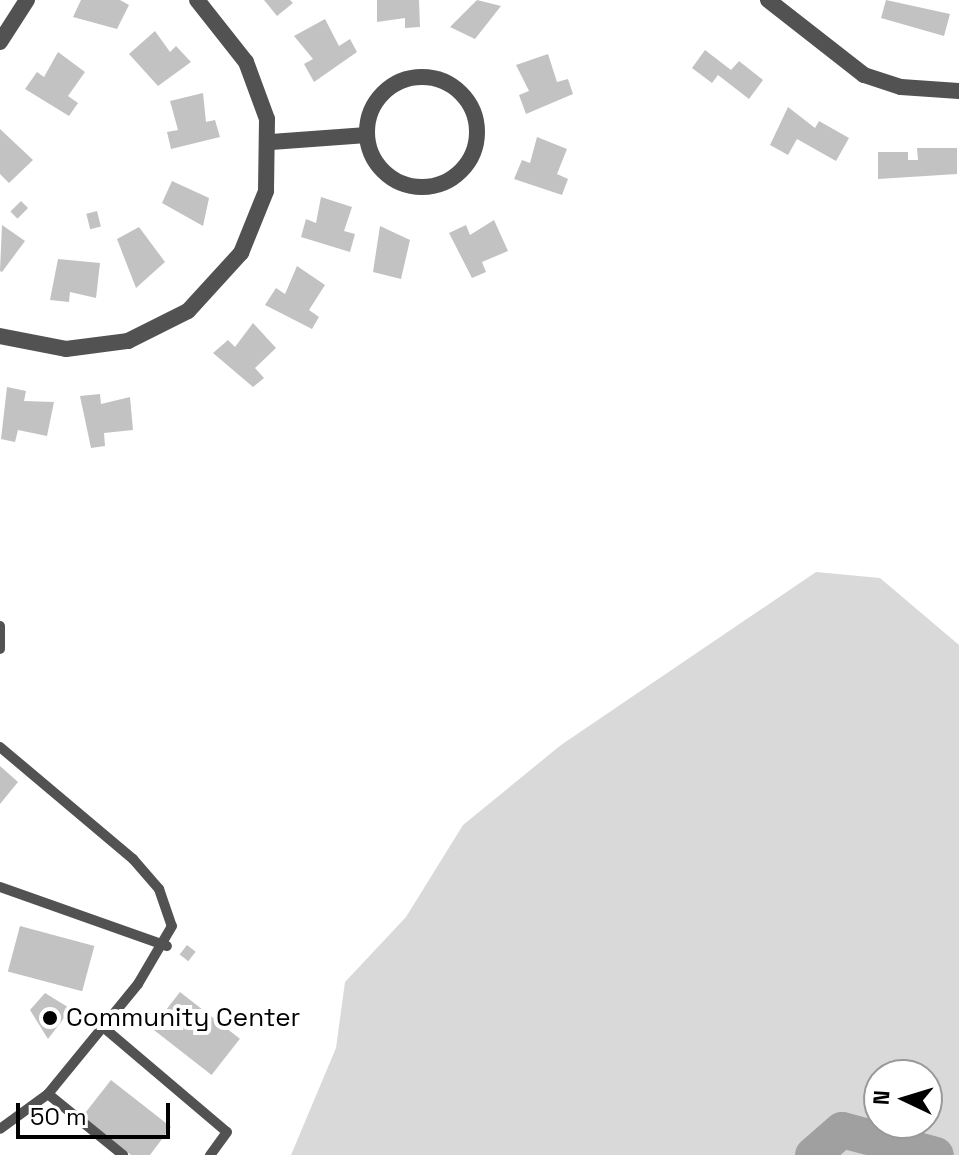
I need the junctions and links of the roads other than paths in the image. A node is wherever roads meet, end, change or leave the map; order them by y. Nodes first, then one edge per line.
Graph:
1 (27, 0) edge
2 (197, 0) edge
3 (768, 0) edge
4 (0, 42) edge
5 (959, 91) edge
6 (367, 135) junction
7 (271, 142) junction
8 (0, 336) edge
9 (0, 626) edge
10 (0, 649) edge
11 (0, 747) edge
12 (0, 887) edge
13 (167, 946) junction
14 (103, 1027) junction
15 (48, 1094) junction
16 (0, 1129) edge
17 (123, 1155) edge
18 (210, 1155) edge

1 - 4 street
2 - 7 street
3 - 5 street
6 - 6 street
6 - 7 street
7 - 8 street
9 - 10 lane
11 - 13 lane
12 - 13 lane
13 - 14 lane
14 - 15 lane
14 - 18 lane
15 - 16 lane
15 - 17 lane

